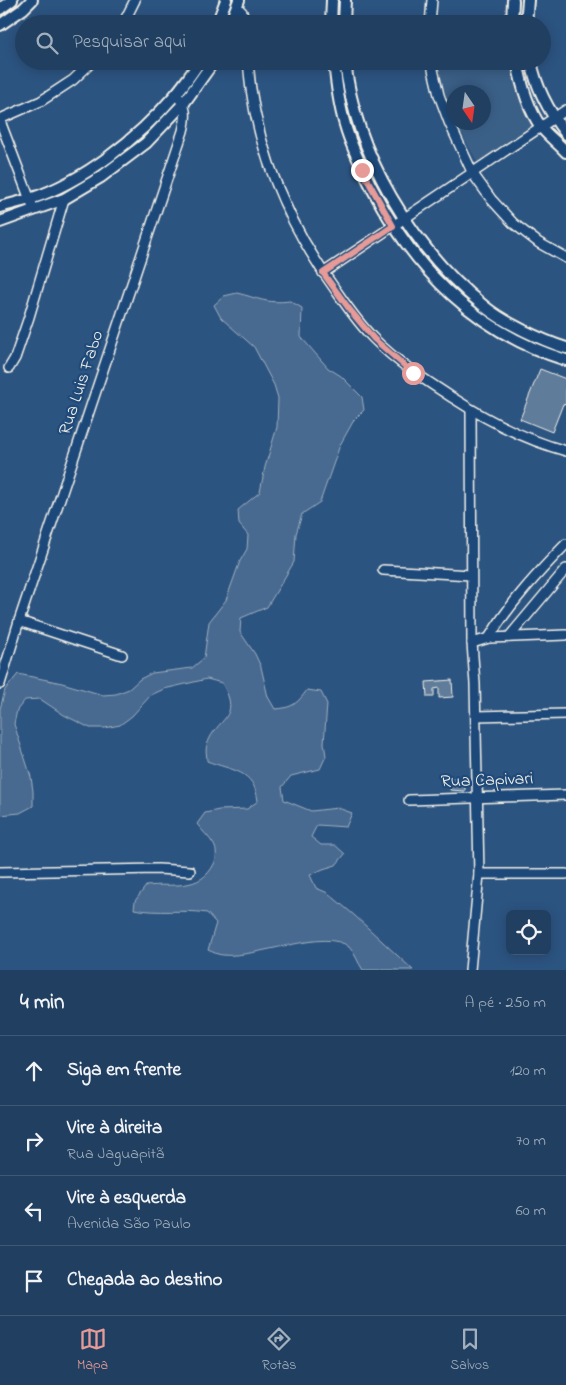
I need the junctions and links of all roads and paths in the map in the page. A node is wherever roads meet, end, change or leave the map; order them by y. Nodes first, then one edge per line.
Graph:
1 (12, 0) edge
2 (32, 0) edge
3 (136, 0) edge
4 (226, 0) edge
5 (332, 0) edge
6 (345, 0) edge
7 (432, 0) edge
8 (513, 0) edge
9 (528, 0) edge
10 (238, 3) edge
11 (0, 9) edge
12 (128, 15) edge
13 (220, 15) edge
14 (233, 15) edge
15 (243, 15) edge
16 (331, 15) edge
17 (344, 15) edge
18 (431, 15) edge
19 (512, 15) edge
20 (527, 15) edge
21 (0, 25) edge
22 (84, 70) edge
23 (193, 70) edge
24 (208, 70) edge
25 (249, 70) edge
26 (335, 70) edge
27 (347, 70) edge
28 (433, 70) edge
29 (518, 70) edge
30 (532, 70) edge
31 (176, 94) junction
32 (184, 103) junction
33 (566, 110) edge
34 (554, 118) junction
35 (0, 120) edge
36 (541, 126) junction
37 (566, 134) edge
38 (566, 152) edge
39 (473, 174) junction
40 (30, 199) junction
41 (64, 199) junction
42 (0, 207) edge
43 (34, 211) junction
44 (405, 218) junction
45 (0, 222) edge
46 (393, 226) junction
47 (566, 258) edge
48 (323, 273) junction
49 (563, 347) edge
50 (561, 359) edge
51 (10, 368) dead end
52 (471, 410) junction
53 (566, 451) edge
54 (566, 544) edge
55 (566, 569) edge
56 (383, 570) dead end
57 (471, 575) junction
58 (19, 621) junction
59 (566, 635) edge
60 (510, 637) junction
61 (489, 638) junction
62 (472, 643) junction
63 (122, 655) dead end
64 (0, 684) edge
65 (566, 714) edge
66 (476, 716) junction
67 (566, 795) edge
68 (478, 798) junction
69 (409, 800) dead end
70 (190, 871) dead end
71 (0, 872) edge
72 (478, 874) junction
73 (566, 874) edge
74 (470, 970) edge

1 - 11 street
2 - 21 street
3 - 12 street
4 - 13 street
5 - 16 street
6 - 17 street
7 - 18 street
8 - 19 street
9 - 20 street
10 - 14 street
10 - 15 street
22 - 35 street
23 - 31 street
24 - 32 street
25 - 48 street
26 - 46 street
27 - 44 street
28 - 39 street
29 - 36 street
30 - 34 street
31 - 32 street
31 - 40 street
32 - 41 street
32 - 58 street, Rua Luis Fabo
33 - 34 street
34 - 36 street
34 - 37 street
35 - 40 street
36 - 38 street
36 - 39 street
39 - 44 street
39 - 47 street
40 - 42 street
40 - 43 street
41 - 43 street
41 - 51 street
43 - 45 street
44 - 46 street
44 - 49 street
46 - 48 street
46 - 50 street
48 - 52 street
49 - 50 street
52 - 53 street
52 - 57 street
54 - 61 street
55 - 60 street
56 - 57 street
57 - 62 street
58 - 63 street
58 - 64 street, Rua Luis Fabo
59 - 60 street
60 - 61 street
61 - 62 street
62 - 66 street
65 - 66 street
66 - 68 street
67 - 68 street, Rua Capivari
68 - 69 street, Rua Capivari
68 - 72 street
70 - 71 street
72 - 73 street
72 - 74 street

